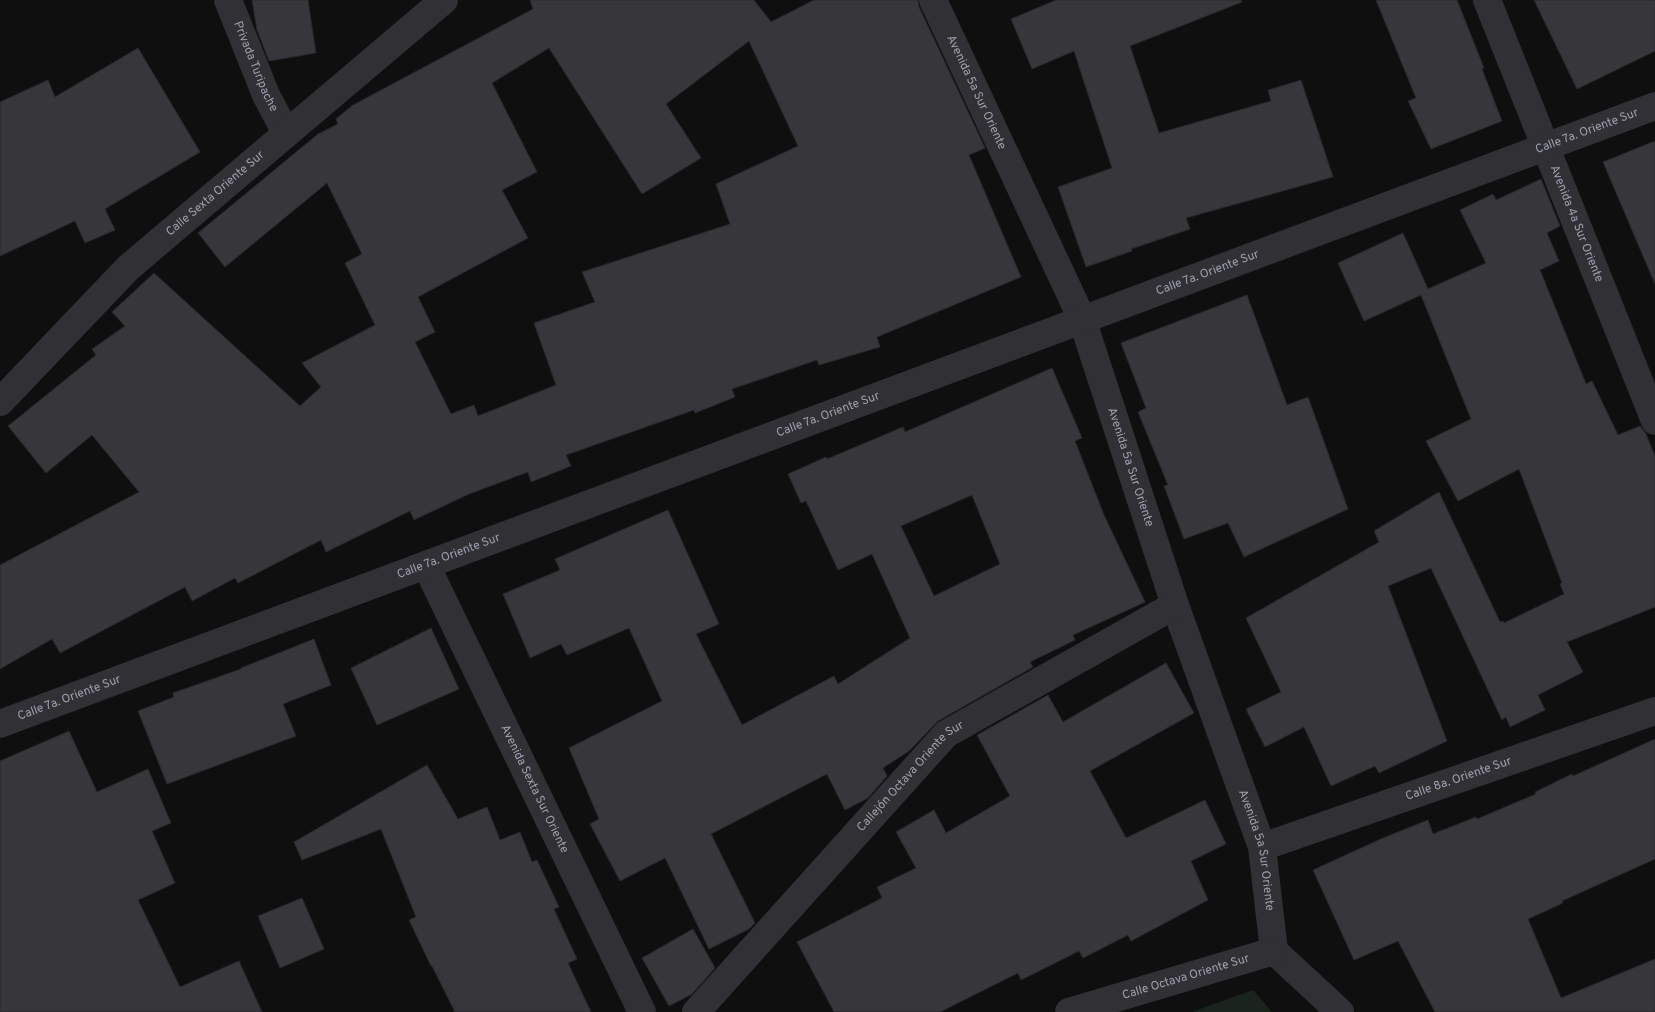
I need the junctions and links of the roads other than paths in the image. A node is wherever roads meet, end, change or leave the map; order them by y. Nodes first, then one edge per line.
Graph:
1 (228, 0) edge
2 (444, 0) edge
3 (933, 0) edge
4 (1487, 0) edge
5 (1655, 106) edge
6 (286, 133) junction
7 (1545, 147) junction
8 (1082, 320) junction
9 (0, 402) edge
10 (1655, 421) edge
11 (426, 565) junction
12 (1175, 605) junction
13 (1655, 711) edge
14 (0, 724) edge
15 (1262, 847) junction
16 (1274, 950) junction
17 (642, 1012) edge
18 (696, 1012) edge
19 (1069, 1012) edge
20 (1340, 1012) edge

1 - 6 street, Privada Turipache
2 - 6 street, Calle Sexta Oriente Sur
3 - 8 street, Avenida 5a Sur Oriente
4 - 7 street, Avenida 4a Sur Oriente
5 - 7 street, Calle 7a. Oriente Sur
6 - 9 street, Calle Sexta Oriente Sur
7 - 8 street, Calle 7a. Oriente Sur
7 - 10 street, Avenida 4a Sur Oriente
8 - 11 street, Calle 7a. Oriente Sur
8 - 12 street, Avenida 5a Sur Oriente
11 - 14 street, Calle 7a. Oriente Sur
11 - 17 street, Avenida Sexta Sur Oriente
12 - 15 street, Avenida 5a Sur Oriente
12 - 18 street, Callejón Octava Oriente Sur
13 - 15 street, Calle 8a. Oriente Sur
15 - 16 street, Avenida 5a Sur Oriente
16 - 19 street, Calle Octava Oriente Sur
16 - 20 street

